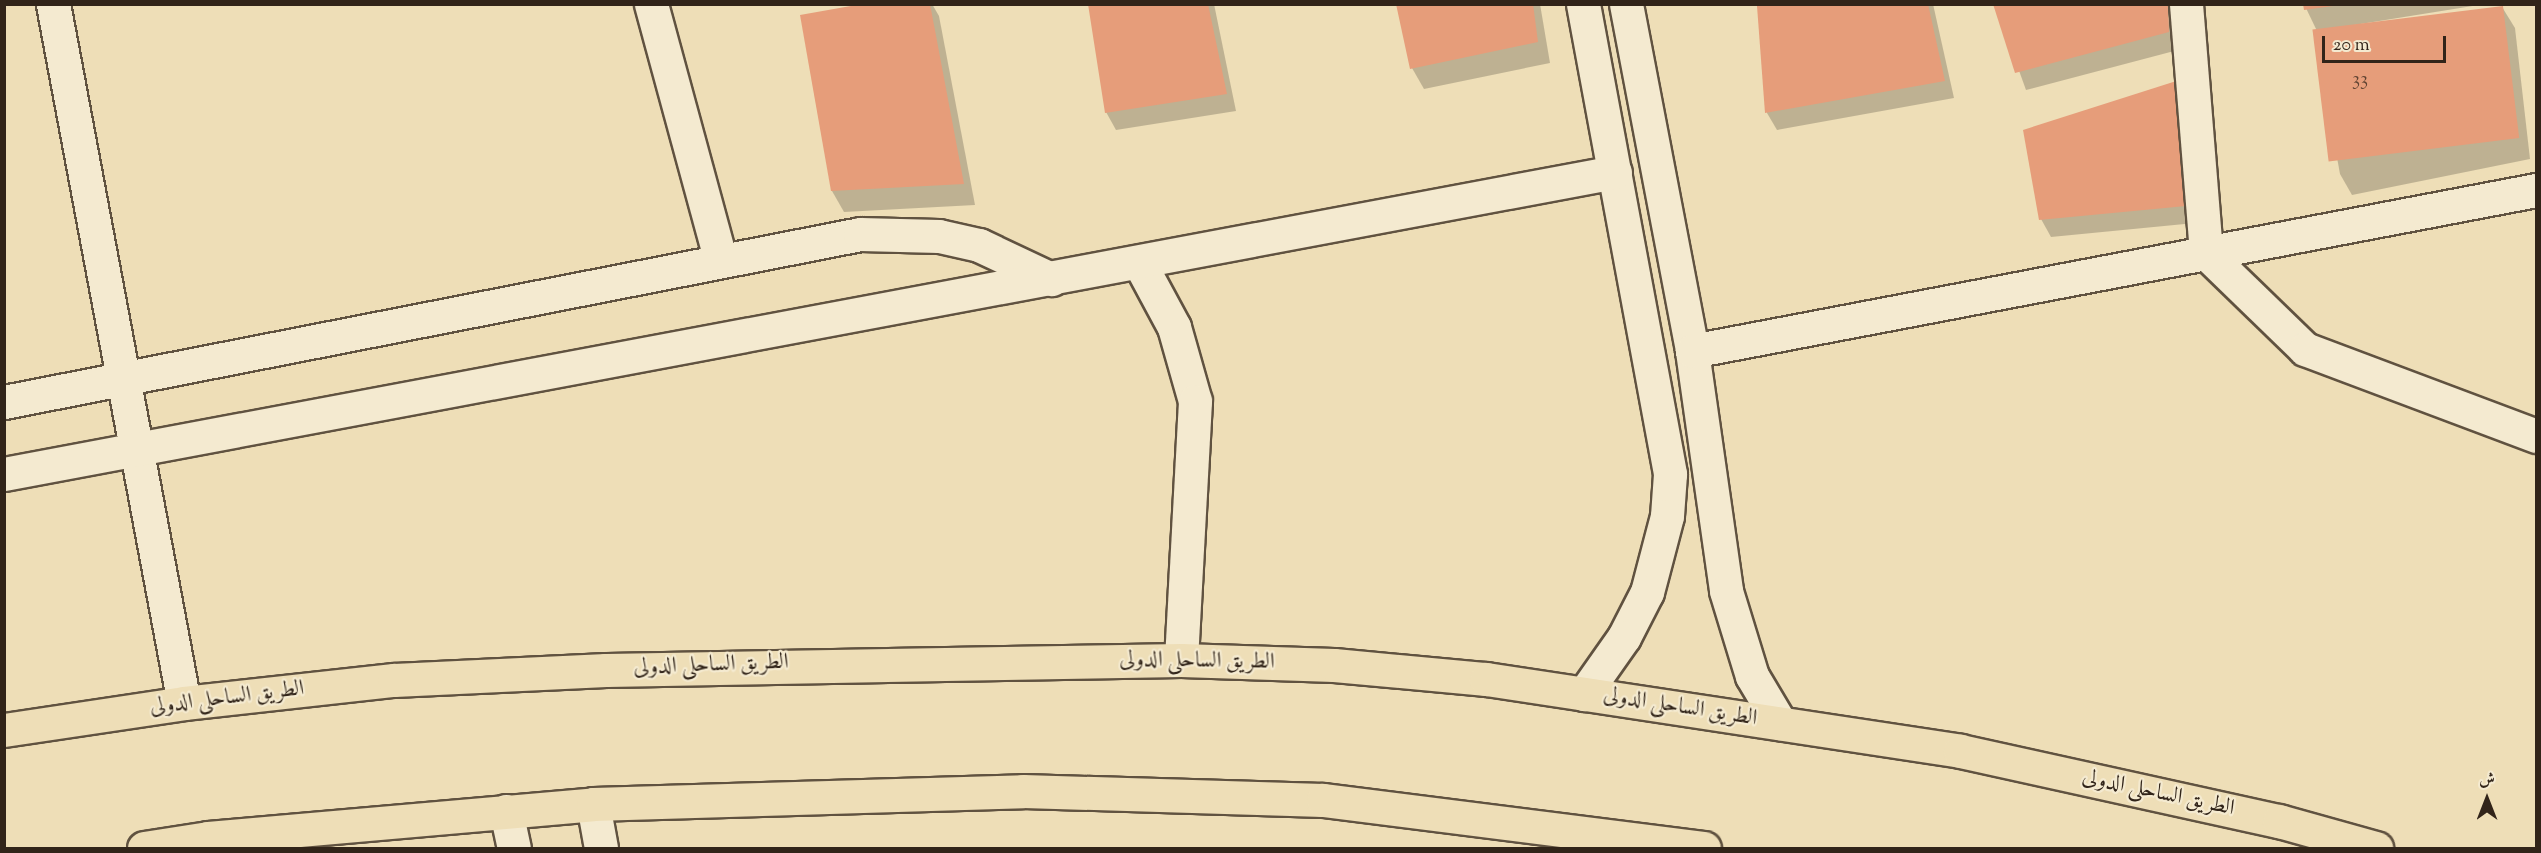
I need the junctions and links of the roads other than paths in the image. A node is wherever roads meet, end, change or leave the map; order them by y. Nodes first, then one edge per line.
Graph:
1 (53, 4) edge
2 (651, 4) edge
3 (1583, 4) edge
4 (1626, 4) edge
5 (2186, 4) edge
6 (1615, 171) junction
7 (2536, 190) edge
8 (2206, 254) junction
9 (720, 258) junction
10 (1139, 262) junction
11 (1051, 279) junction
12 (1692, 351) junction
13 (126, 378) junction
14 (4, 402) edge
15 (2536, 436) edge
16 (139, 446) junction
17 (4, 474) edge
18 (1181, 660) junction
19 (1584, 694) junction
20 (184, 703) junction
21 (1780, 723) junction
22 (4, 730) edge
23 (593, 804) junction
24 (506, 811) junction
25 (144, 849) edge
26 (514, 849) edge
27 (601, 849) edge
28 (1704, 849) edge
29 (2376, 849) edge

1 - 13 street
2 - 9 street
3 - 6 street
4 - 12 street
5 - 8 street
6 - 10 street
6 - 19 street
7 - 8 street
8 - 12 street
8 - 15 street
9 - 11 street
9 - 13 street
10 - 11 street
10 - 18 street
11 - 16 street
12 - 21 street
13 - 14 street
13 - 16 street
16 - 17 street
16 - 20 street
18 - 19 highway, الطريق الساحلى الدولى
18 - 20 highway, الطريق الساحلى الدولى
19 - 21 highway, الطريق الساحلى الدولى
20 - 22 highway, الطريق الساحلى الدولى
21 - 29 highway, الطريق الساحلى الدولى
23 - 24 highway
23 - 27 street
23 - 28 highway
24 - 25 highway
24 - 26 street

